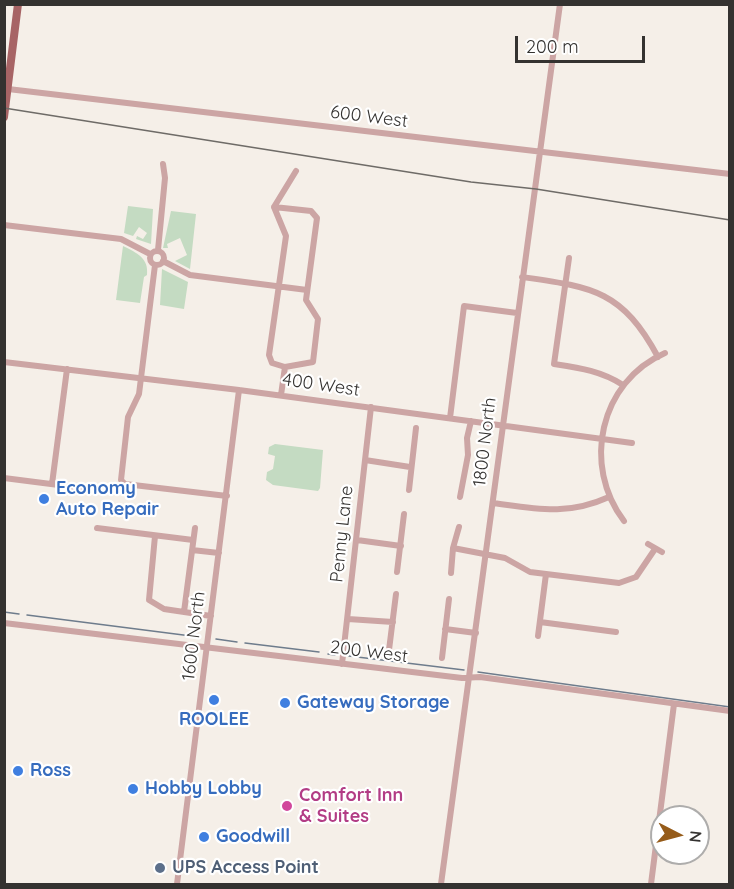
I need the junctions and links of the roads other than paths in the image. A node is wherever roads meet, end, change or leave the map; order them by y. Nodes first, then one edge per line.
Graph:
1 (18, 4) edge
2 (560, 4) edge
3 (6, 88) edge
4 (4, 117) edge
5 (540, 153) junction
6 (163, 164) dead end
7 (296, 171) dead end
8 (729, 174) edge
9 (274, 207) junction
10 (4, 225) edge
11 (158, 250) junction
12 (150, 254) junction
13 (569, 258) dead end
14 (163, 261) junction
15 (155, 265) junction
16 (522, 277) junction
17 (565, 283) junction
18 (278, 286) junction
19 (307, 290) junction
20 (517, 313) junction
21 (665, 353) dead end
22 (658, 357) junction
23 (4, 362) edge
24 (285, 366) junction
25 (67, 369) junction
26 (141, 378) junction
27 (623, 385) junction
28 (239, 390) junction
29 (281, 395) junction
30 (371, 407) junction
31 (450, 418) junction
32 (471, 421) junction
33 (502, 424) junction
34 (416, 428) dead end
35 (602, 439) junction
36 (632, 443) dead end
37 (365, 460) junction
38 (410, 467) junction
39 (4, 478) edge
40 (52, 484) junction
41 (90, 489) dead end
42 (409, 490) dead end
43 (227, 496) junction
44 (460, 497) dead end
45 (609, 497) junction
46 (493, 503) junction
47 (404, 513) dead end
48 (624, 520) dead end
49 (459, 527) dead end
50 (97, 528) dead end
51 (195, 528) dead end
52 (155, 536) junction
53 (193, 540) junction
54 (357, 540) junction
55 (648, 544) dead end
56 (401, 546) junction
57 (453, 548) junction
58 (192, 550) junction
59 (219, 553) junction
60 (487, 554) junction
61 (397, 572) dead end
62 (451, 573) dead end
63 (546, 574) junction
64 (396, 594) dead end
65 (449, 599) dead end
66 (184, 612) junction
67 (211, 616) junction
68 (348, 619) junction
69 (393, 622) junction
70 (540, 622) junction
71 (4, 623) edge
72 (445, 629) junction
73 (616, 632) dead end
74 (476, 633) junction
75 (538, 636) dead end
76 (208, 647) junction
77 (390, 650) dead end
78 (442, 658) dead end
79 (342, 664) junction
80 (471, 679) junction
81 (674, 704) junction
82 (729, 711) edge
83 (177, 885) edge
84 (441, 885) edge
85 (651, 885) edge

1 - 3 main road
2 - 5 street, 1800 North
3 - 4 main road
3 - 5 street, 600 West
5 - 8 street, 600 West
5 - 16 street, 1800 North
6 - 11 street
7 - 9 street
9 - 18 street
9 - 19 street
10 - 12 street
11 - 12 street
11 - 14 street
12 - 15 street
13 - 17 street
14 - 15 street
14 - 18 street
15 - 26 street
16 - 17 street
16 - 20 street, 1800 North
17 - 22 street
17 - 27 street
18 - 19 street
18 - 24 street
19 - 24 street
20 - 31 street
20 - 33 street, 1800 North
21 - 22 street
22 - 27 street
23 - 25 street, 400 West
24 - 29 street
25 - 26 street, 400 West
25 - 40 street
26 - 28 street, 400 West
26 - 43 street
27 - 35 street
28 - 29 street, 400 West
28 - 43 street, 1600 North
29 - 30 street, 400 West
30 - 31 street, 400 West
30 - 37 street, Penny Lane
31 - 32 street, 400 West
32 - 33 street, 400 West
32 - 44 street
33 - 35 street, 400 West
33 - 46 street, 1800 North
34 - 38 street
35 - 36 street, 400 West
35 - 45 street
37 - 38 street
37 - 54 street, Penny Lane
38 - 42 street
39 - 40 street
40 - 41 street
43 - 59 street, 1600 North
45 - 46 street
45 - 48 street
46 - 60 street, 1800 North
47 - 56 street
49 - 57 street
50 - 52 street
51 - 53 street
52 - 53 street
52 - 66 street
53 - 58 street
54 - 56 street
54 - 68 street, Penny Lane
55 - 63 street
56 - 61 street
57 - 60 street
57 - 62 street
58 - 59 street
58 - 66 street
59 - 67 street, 1600 North
60 - 63 street
60 - 74 street, 1800 North
63 - 70 street
64 - 69 street
65 - 72 street
66 - 67 street
67 - 76 street, 1600 North
68 - 69 street
68 - 79 street, Penny Lane
69 - 77 street
70 - 73 street
70 - 75 street
71 - 76 street, 200 West
72 - 74 street
72 - 78 street
74 - 80 street, 1800 North
76 - 79 street, 200 West
76 - 83 street, 1600 North
79 - 80 street, 200 West
80 - 81 street, 200 West
80 - 84 street, 1800 North
81 - 82 street, 200 West
81 - 85 street

